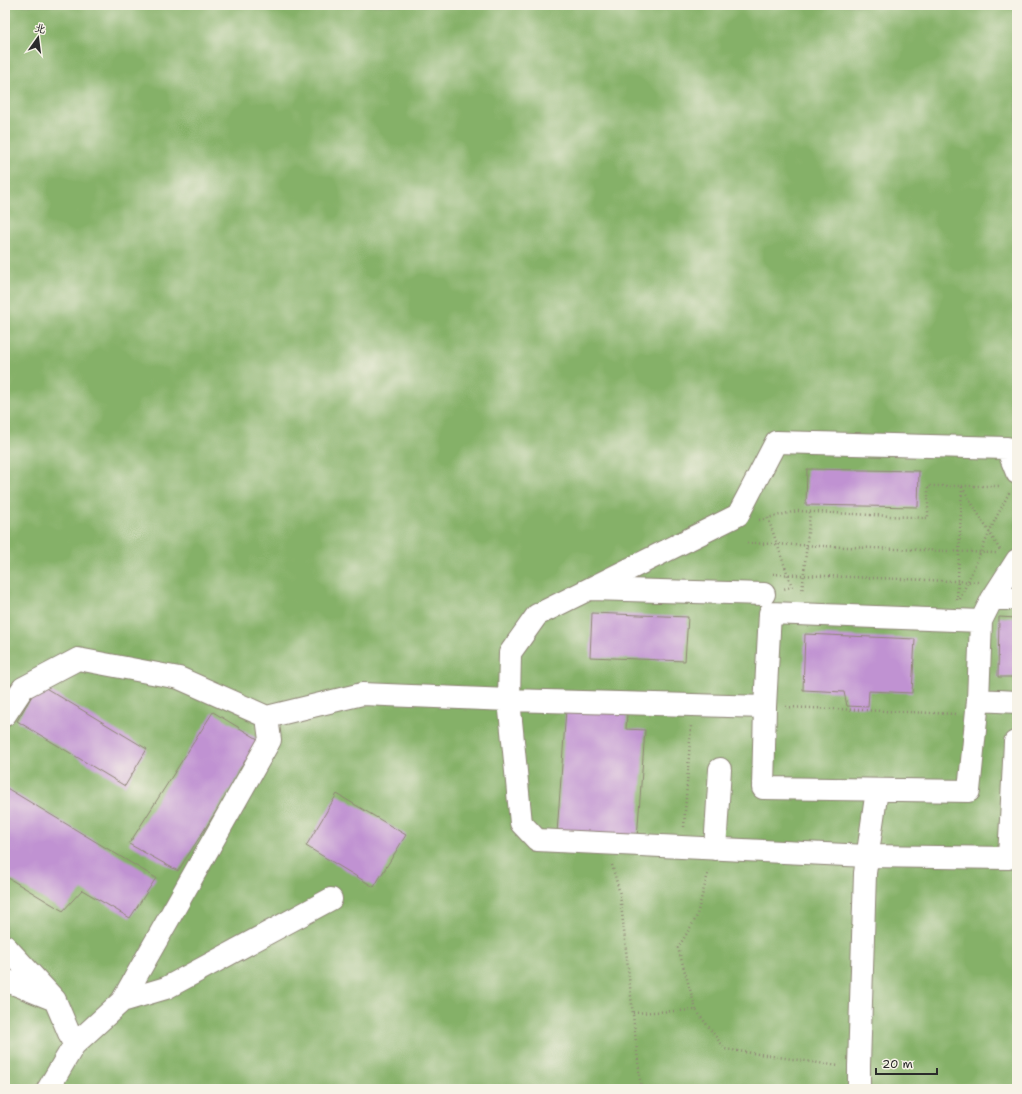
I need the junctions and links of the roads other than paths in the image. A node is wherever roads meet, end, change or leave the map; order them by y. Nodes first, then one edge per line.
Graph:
1 (1012, 482) edge
2 (1017, 560) edge
3 (768, 584) road end
4 (589, 589) junction
5 (997, 591) junction
6 (1017, 599) edge
7 (981, 621) junction
8 (509, 700) junction
9 (1017, 702) edge
10 (765, 706) junction
11 (977, 707) junction
12 (5, 715) edge
13 (267, 717) junction
14 (1015, 742) dead end
15 (720, 769) dead end
16 (877, 790) junction
17 (715, 849) junction
18 (867, 856) junction
19 (1013, 858) edge
20 (331, 899) dead end
21 (5, 946) edge
22 (5, 980) edge
23 (55, 1000) junction
24 (122, 1001) junction
25 (74, 1045) junction
26 (48, 1089) edge
27 (859, 1089) edge

1 - 4 street
2 - 5 street
3 - 4 street
4 - 8 street
5 - 6 street
5 - 7 street
7 - 10 street
7 - 11 street
8 - 10 street
8 - 13 street
8 - 17 street
9 - 11 street
10 - 16 street
11 - 16 street
12 - 13 street
13 - 24 street
14 - 19 street
15 - 17 street
16 - 18 street
17 - 18 street
18 - 19 street
18 - 27 street
20 - 24 street
21 - 23 street
22 - 23 street
23 - 25 street
24 - 25 street
25 - 26 street

